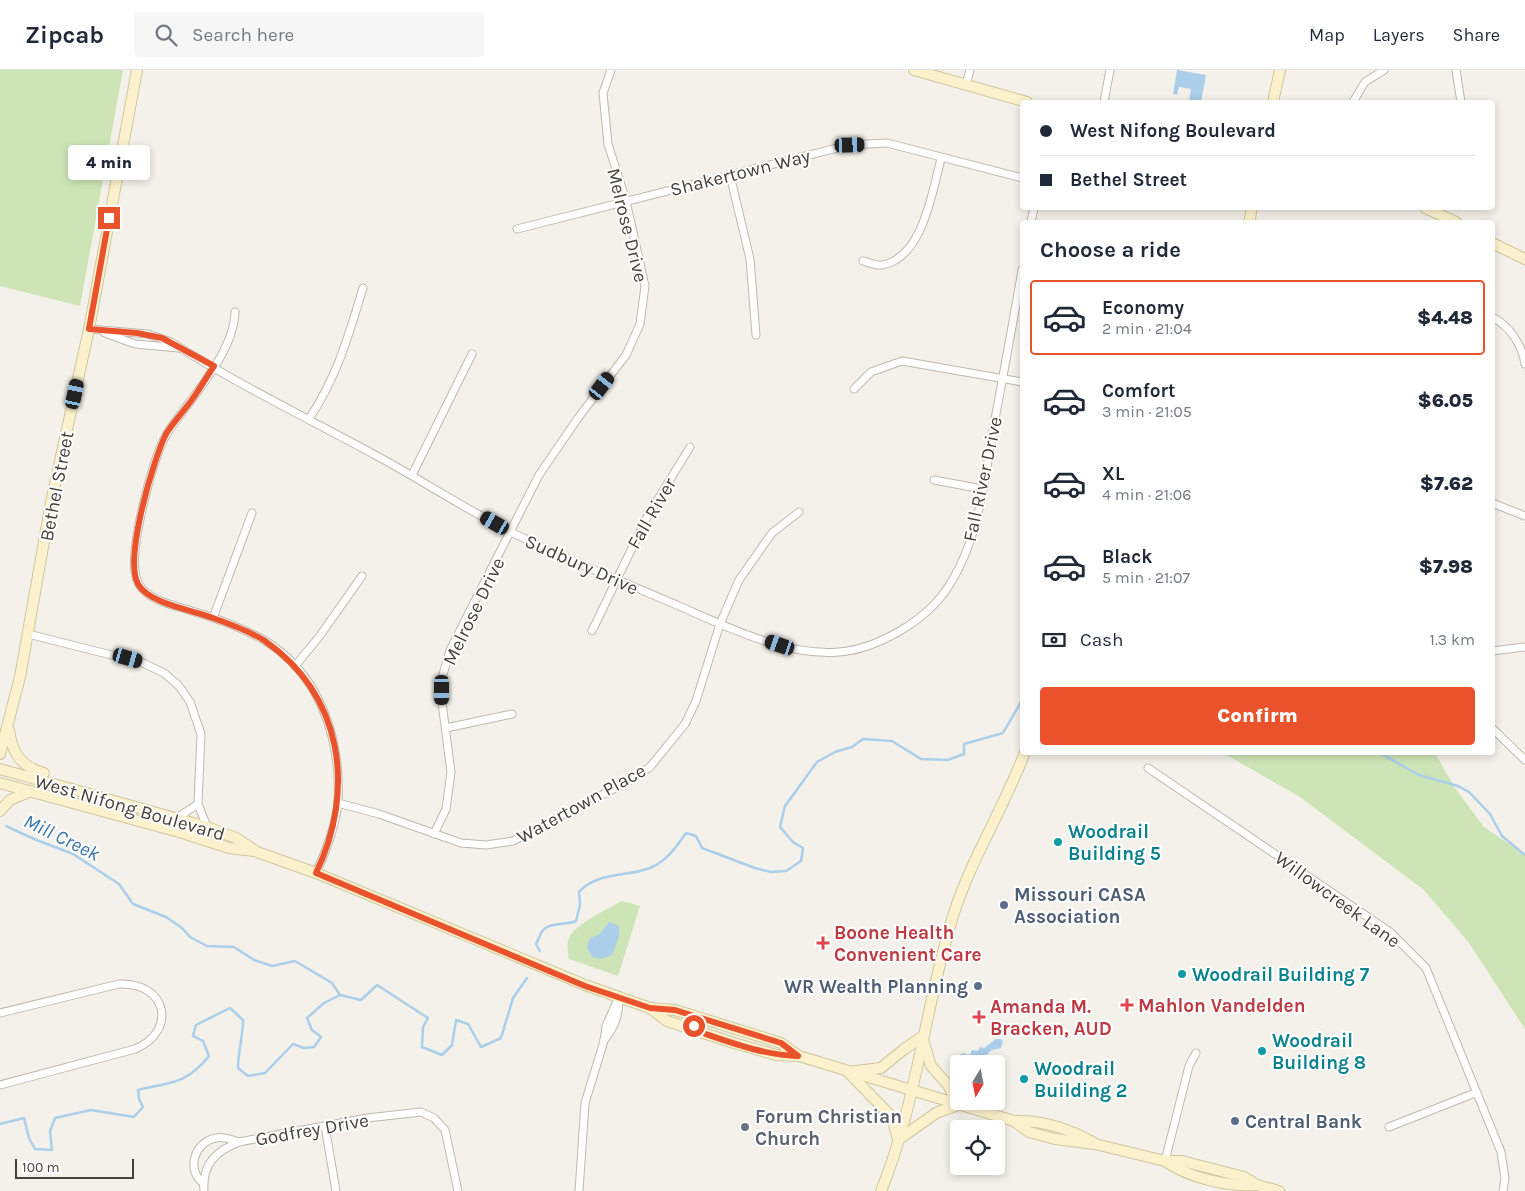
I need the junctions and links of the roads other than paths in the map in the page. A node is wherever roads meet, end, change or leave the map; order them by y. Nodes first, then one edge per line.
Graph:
1 (137, 70) edge
2 (611, 70) edge
3 (914, 70) edge
4 (970, 70) edge
5 (1110, 70) edge
6 (1280, 70) edge
7 (1384, 70) edge
8 (1456, 70) edge
9 (966, 85) junction
10 (1020, 100) edge
11 (1104, 100) edge
12 (1273, 100) edge
13 (1354, 100) edge
14 (1461, 100) edge
15 (941, 158) junction
16 (730, 175) junction
17 (1020, 178) edge
18 (626, 201) junction
19 (1433, 210) edge
20 (1452, 220) edge
21 (517, 229) dead end
22 (1495, 244) edge
23 (1525, 259) edge
24 (863, 261) dead end
25 (1020, 281) edge
26 (363, 288) dead end
27 (236, 312) dead end
28 (1495, 318) edge
29 (89, 329) junction
30 (104, 332) junction
31 (756, 335) dead end
32 (180, 348) junction
33 (472, 354) dead end
34 (1525, 364) edge
35 (214, 366) junction
36 (1003, 379) junction
37 (1020, 382) edge
38 (854, 389) dead end
39 (309, 419) junction
40 (690, 447) dead end
41 (412, 475) junction
42 (934, 480) dead end
43 (982, 489) junction
44 (1495, 504) edge
45 (799, 512) dead end
46 (252, 513) dead end
47 (1525, 516) edge
48 (511, 533) junction
49 (362, 576) dead end
50 (615, 580) junction
51 (213, 618) junction
52 (720, 624) junction
53 (592, 631) dead end
54 (28, 634) junction
55 (870, 644) joint
56 (1525, 647) edge
57 (1495, 651) edge
58 (294, 666) junction
59 (512, 714) dead end
60 (8, 724) junction
61 (446, 728) junction
62 (1495, 731) edge
63 (0, 732) edge
64 (0, 754) edge
65 (1024, 755) edge
66 (1525, 760) edge
67 (1148, 768) dead end
68 (0, 769) edge
69 (0, 782) edge
70 (31, 791) junction
71 (90, 792) junction
72 (338, 803) junction
73 (198, 804) junction
74 (0, 811) edge
75 (177, 818) junction
76 (207, 827) junction
77 (434, 834) junction
78 (257, 852) junction
79 (316, 873) junction
80 (619, 997) junction
81 (650, 1008) junction
82 (0, 1013) edge
83 (691, 1029) junction
84 (739, 1030) junction
85 (922, 1037) junction
86 (1196, 1053) dead end
87 (798, 1056) junction
88 (848, 1072) junction
89 (0, 1085) edge
90 (950, 1089) edge
91 (911, 1092) junction
92 (1475, 1093) junction
93 (950, 1103) edge
94 (950, 1108) edge
95 (976, 1110) edge
96 (326, 1126) junction
97 (1389, 1127) dead end
98 (898, 1140) junction
99 (239, 1142) junction
100 (1164, 1161) junction
101 (203, 1187) edge
102 (1257, 1188) edge
103 (336, 1191) edge
104 (458, 1191) edge
105 (579, 1191) edge
106 (881, 1191) edge
107 (1279, 1191) edge
108 (1502, 1191) edge

1 - 29 main road, Bethel Street
2 - 18 street, Melrose Drive
3 - 9 main road
4 - 9 street
5 - 11 street
6 - 12 main road
7 - 13 street
8 - 14 street
9 - 10 main road
15 - 16 street, Shakertown Way
15 - 17 street, Shakertown Way
15 - 24 street
16 - 18 street, Shakertown Way
16 - 31 street
18 - 21 street, Shakertown Way
18 - 48 street, Melrose Drive
19 - 20 main road
22 - 23 main road
25 - 36 street, Fall River Drive
26 - 39 street
27 - 35 street
28 - 34 street
29 - 30 street, Sudbury Drive
29 - 54 main road, Bethel Street
30 - 32 street, Sudbury Drive
30 - 32 street, Sudbury Drive
32 - 35 street, Sudbury Drive
33 - 41 street
35 - 39 street, Sudbury Drive
35 - 51 street
36 - 37 street
36 - 38 street
36 - 43 street, Fall River Drive
39 - 41 street, Sudbury Drive
40 - 50 street, Fall River
41 - 48 street, Sudbury Drive
42 - 43 street
43 - 55 street, Fall River Drive
44 - 47 street
45 - 52 street, Watertown Place
46 - 51 street
48 - 50 street, Sudbury Drive
48 - 61 street, Melrose Drive
49 - 58 street
50 - 52 street, Sudbury Drive
50 - 53 street, Fall River
51 - 58 street
52 - 55 street, Sudbury Drive
52 - 77 street, Watertown Place
54 - 60 main road, Bethel Street
54 - 73 street
56 - 57 street
58 - 72 street
59 - 61 street
60 - 63 main road
60 - 64 main road, Bethel Street
60 - 71 main road
61 - 77 street, Melrose Drive
62 - 66 street
65 - 85 main road
67 - 92 street, Willowcreek Lane
68 - 71 main road, West Nifong Boulevard
69 - 70 main road, West Nifong Boulevard
70 - 74 main road
70 - 78 main road, West Nifong Boulevard
71 - 75 main road, West Nifong Boulevard
72 - 77 street, Watertown Place
72 - 79 street
73 - 75 street
73 - 76 street
75 - 76 main road, West Nifong Boulevard
76 - 78 main road, West Nifong Boulevard
78 - 79 main road, West Nifong Boulevard
79 - 80 main road, West Nifong Boulevard
80 - 81 main road, West Nifong Boulevard
80 - 105 street
81 - 83 main road, West Nifong Boulevard
81 - 84 main road, West Nifong Boulevard
82 - 89 street
83 - 84 main road
83 - 87 main road, West Nifong Boulevard
84 - 87 main road, West Nifong Boulevard
85 - 88 main road
85 - 90 main road
85 - 91 main road
86 - 100 street
87 - 88 main road, West Nifong Boulevard
88 - 91 main road, West Nifong Boulevard
88 - 98 main road
91 - 93 main road, West Nifong Boulevard
91 - 98 main road
92 - 97 street
92 - 108 street, Willowcreek Lane
94 - 98 main road
95 - 100 main road, West Nifong Boulevard
96 - 99 street, Godfrey Drive
96 - 103 street
96 - 104 street, Godfrey Drive
98 - 106 main road
99 - 101 street, Godfrey Drive
99 - 101 street
100 - 102 main road, West Nifong Boulevard
102 - 107 main road, West Nifong Boulevard

